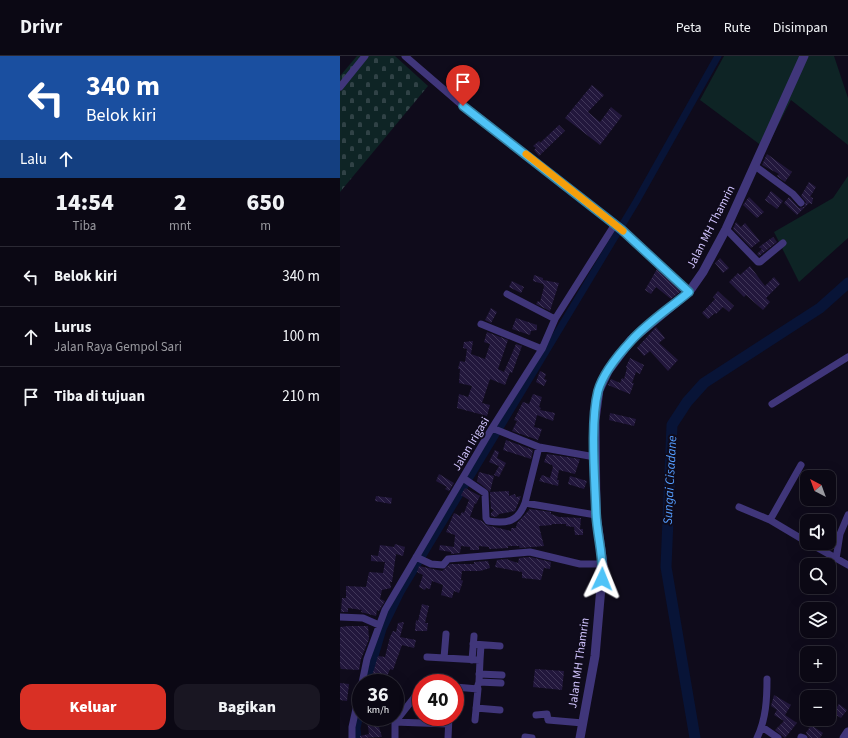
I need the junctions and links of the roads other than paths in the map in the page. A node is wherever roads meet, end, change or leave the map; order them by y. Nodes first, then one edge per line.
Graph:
1 (365, 56) edge
2 (405, 56) edge
3 (804, 56) edge
4 (340, 88) edge
5 (755, 166) junction
6 (801, 203) dead end
7 (618, 226) junction
8 (726, 229) junction
9 (783, 243) dead end
10 (689, 292) junction
11 (507, 294) dead end
12 (555, 319) junction
13 (481, 324) dead end
14 (542, 349) junction
15 (848, 357) edge
16 (772, 404) dead end
17 (495, 430) junction
18 (539, 447) junction
19 (595, 457) junction
20 (801, 465) dead end
21 (466, 480) junction
22 (525, 503) junction
23 (739, 508) dead end
24 (596, 515) junction
25 (848, 515) edge
26 (770, 520) junction
27 (800, 538) edge
28 (820, 550) edge
29 (834, 558) edge
30 (420, 559) junction
31 (836, 559) joint
32 (603, 564) junction
33 (848, 565) edge
34 (340, 617) edge
35 (379, 625) junction
36 (446, 634) dead end
37 (474, 636) dead end
38 (473, 644) junction
39 (481, 644) junction
40 (500, 646) dead end
41 (427, 657) dead end
42 (444, 658) junction
43 (472, 660) junction
44 (480, 660) junction
45 (364, 674) edge
46 (479, 674) junction
47 (502, 675) dead end
48 (767, 679) dead end
49 (501, 683) dead end
50 (478, 685) junction
51 (464, 686) edge
52 (412, 702) edge
53 (476, 708) junction
54 (500, 710) dead end
55 (404, 711) edge
56 (536, 715) dead end
57 (475, 720) dead end
58 (583, 723) junction
59 (352, 726) edge
60 (395, 726) edge
61 (448, 726) edge
62 (762, 727) junction
63 (848, 732) edge
64 (352, 738) edge
65 (395, 738) edge
66 (448, 738) edge
67 (580, 738) edge
68 (757, 738) edge
69 (778, 738) edge
70 (844, 738) edge

1 - 4 street
2 - 7 street
3 - 5 street, Jalan MH Thamrin
5 - 6 street
5 - 8 street, Jalan MH Thamrin
7 - 10 street
7 - 12 street, Jalan Irigasi
8 - 9 street
8 - 10 street, Jalan MH Thamrin
10 - 19 street, Jalan MH Thamrin
11 - 12 street
12 - 14 street, Jalan Irigasi
13 - 14 street
14 - 17 street, Jalan Irigasi
15 - 16 street
17 - 18 street
17 - 21 street, Jalan Irigasi
18 - 19 street
18 - 22 street
19 - 24 street, Jalan MH Thamrin
20 - 26 street
21 - 22 street
21 - 30 street, Jalan Irigasi
22 - 24 street
23 - 26 street
24 - 32 street, Jalan MH Thamrin
25 - 31 street
26 - 27 street
28 - 29 street
30 - 32 street
30 - 35 street, Jalan Irigasi
31 - 33 street
32 - 58 street, Jalan MH Thamrin
34 - 35 street
35 - 45 street, Jalan Irigasi
36 - 42 street
37 - 38 street
38 - 39 street
38 - 43 street
39 - 40 street
39 - 44 street
41 - 42 street
42 - 43 street
43 - 44 street
44 - 46 street
46 - 47 street
46 - 50 street
48 - 62 street
49 - 50 street
50 - 51 street
50 - 53 street
52 - 55 street
53 - 54 street
53 - 57 street
56 - 58 street
58 - 67 street, Jalan MH Thamrin
59 - 64 street
60 - 65 street
61 - 66 street
62 - 68 street
62 - 69 street
63 - 70 street

